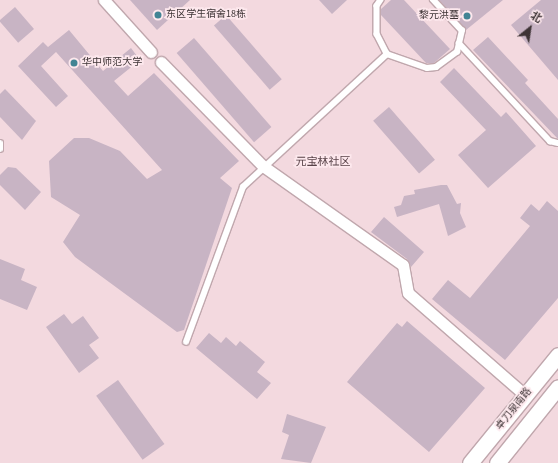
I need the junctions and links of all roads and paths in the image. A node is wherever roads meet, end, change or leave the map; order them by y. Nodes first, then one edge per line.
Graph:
1 (104, 0) edge
2 (381, 0) edge
3 (433, 0) edge
4 (459, 43) junction
5 (151, 52) dead end
6 (387, 54) junction
7 (161, 62) dead end
8 (0, 143) edge
9 (558, 143) edge
10 (0, 149) edge
11 (265, 168) junction
12 (186, 342) dead end
13 (558, 355) edge
14 (558, 386) edge
15 (525, 395) junction
16 (470, 463) edge
17 (497, 463) edge

1 - 5 street
2 - 6 lane
3 - 4 lane
4 - 6 lane
4 - 9 lane
6 - 11 lane
7 - 11 street
8 - 10 lane
11 - 12 lane
11 - 15 street
13 - 15 main road, 卓刀泉南路
14 - 17 main road, 卓刀泉南路
15 - 16 main road, 卓刀泉南路

